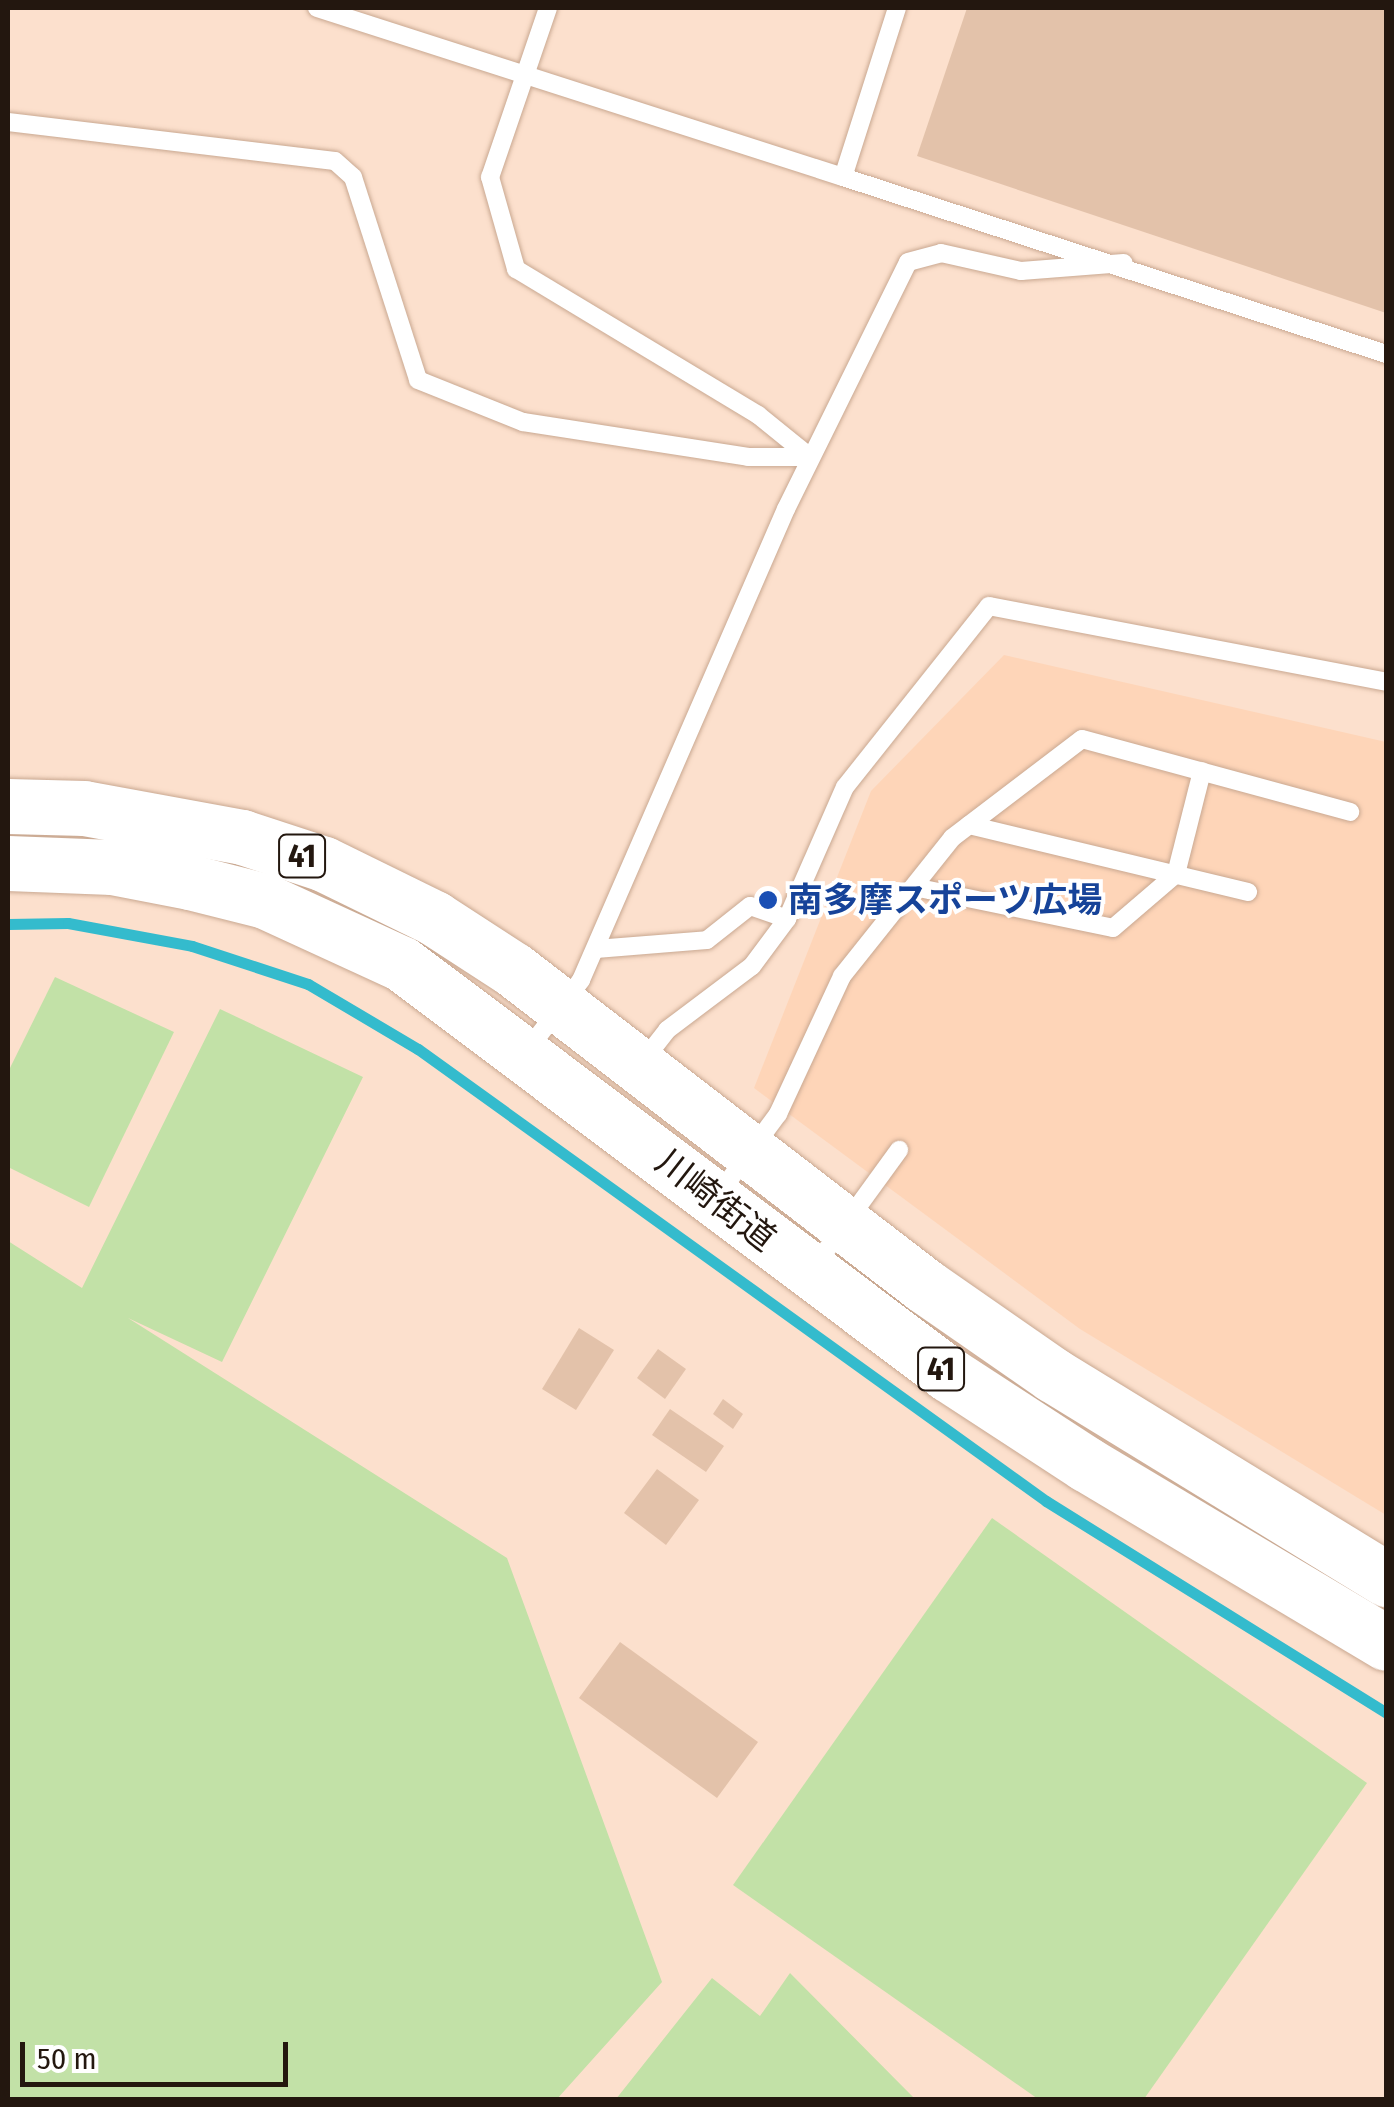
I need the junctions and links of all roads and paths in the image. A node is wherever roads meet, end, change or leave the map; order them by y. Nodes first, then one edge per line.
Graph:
1 (317, 8) edge
2 (548, 8) edge
3 (898, 8) edge
4 (526, 72) junction
5 (8, 122) edge
6 (843, 177) junction
7 (1124, 263) junction
8 (1386, 354) edge
9 (810, 457) junction
10 (1386, 682) edge
11 (1202, 772) junction
12 (8, 806) edge
13 (1350, 812) dead end
14 (970, 825) junction
15 (8, 863) edge
16 (1176, 874) junction
17 (914, 886) junction
18 (1248, 892) dead end
19 (787, 919) junction
20 (596, 949) junction
21 (561, 1006) junction
22 (526, 1052) junction
23 (639, 1066) junction
24 (899, 1150) dead end
25 (750, 1152) junction
26 (715, 1199) junction
27 (845, 1225) junction
28 (811, 1272) junction
29 (1386, 1579) edge
30 (1386, 1643) edge

1 - 4 lane
2 - 4 lane
3 - 6 lane
4 - 6 lane
4 - 9 lane
5 - 9 lane
6 - 7 lane
7 - 8 lane
7 - 9 lane
9 - 20 lane
10 - 19 lane
11 - 13 lane
11 - 14 lane
11 - 16 lane
12 - 21 main road, 川崎街道 / 41
14 - 16 lane
14 - 17 lane
15 - 22 main road, 川崎街道 / 41
16 - 17 lane
16 - 18 lane
17 - 25 lane
19 - 20 lane
19 - 23 lane
20 - 21 lane
21 - 22 lane
21 - 23 main road, 川崎街道 / 41
22 - 26 main road, 川崎街道 / 41
23 - 25 main road, 川崎街道 / 41
24 - 27 lane
25 - 26 lane
25 - 27 main road, 川崎街道 / 41
26 - 28 main road, 川崎街道 / 41
27 - 28 lane
27 - 29 main road, 川崎街道 / 41
28 - 30 main road, 川崎街道 / 41

